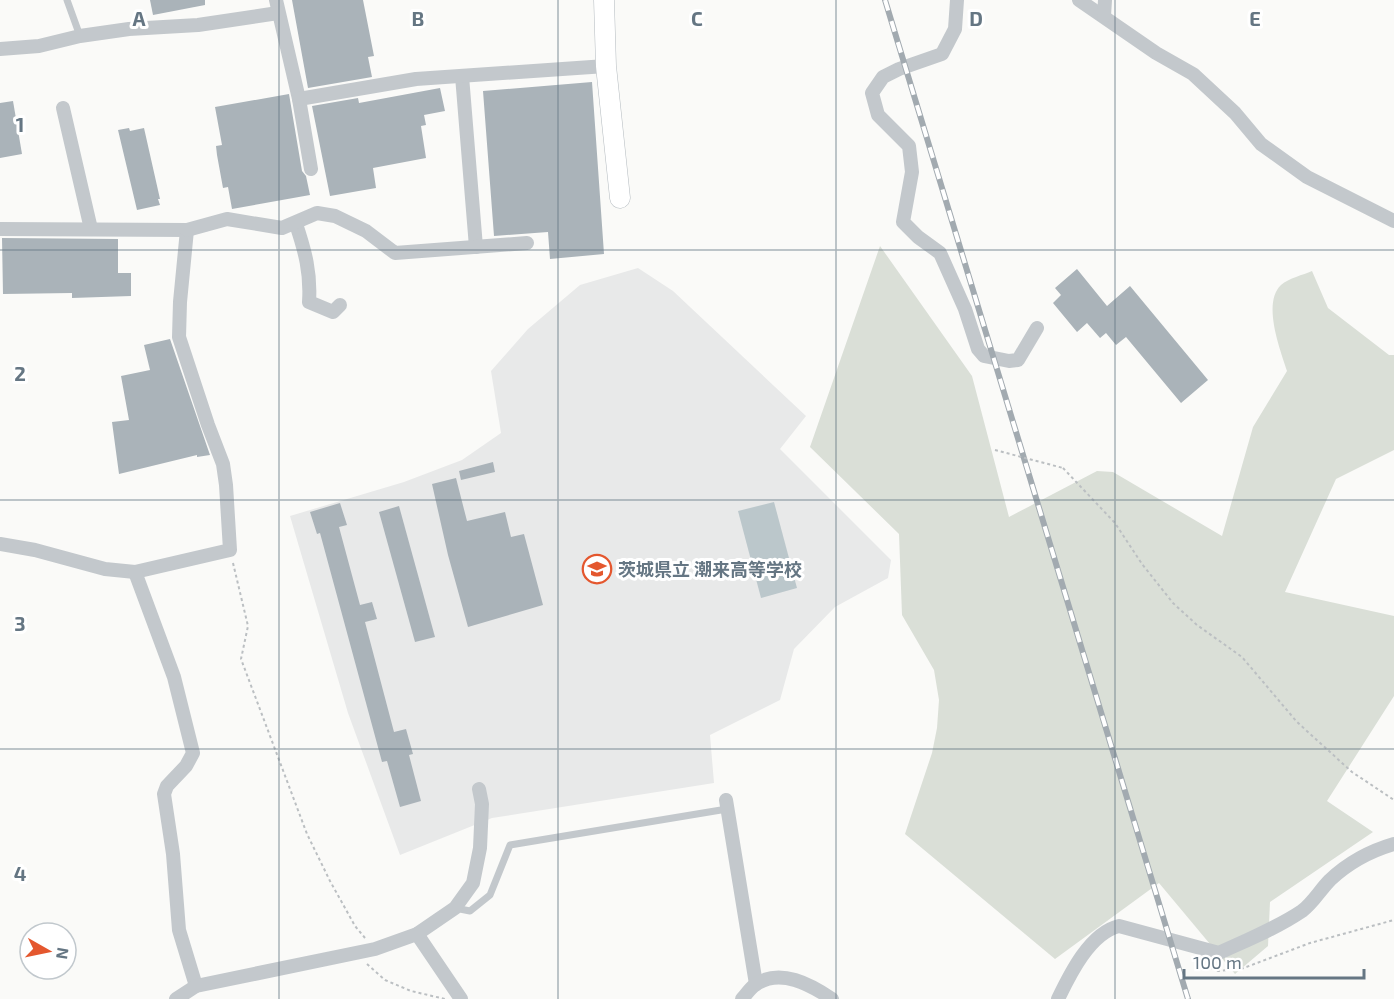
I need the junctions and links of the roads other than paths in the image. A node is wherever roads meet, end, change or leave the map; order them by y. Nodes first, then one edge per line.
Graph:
1 (67, 0) edge
2 (604, 0) edge
3 (957, 0) edge
4 (1079, 0) edge
5 (1105, 0) edge
6 (277, 6) edge
7 (1104, 16) junction
8 (80, 36) junction
9 (0, 49) edge
10 (606, 66) junction
11 (462, 76) junction
12 (298, 99) junction
13 (63, 108) dead end
14 (311, 169) dead end
15 (620, 198) dead end
16 (1394, 221) edge
17 (296, 224) junction
18 (0, 229) edge
19 (91, 229) junction
20 (187, 230) junction
21 (527, 243) dead end
22 (476, 247) junction
23 (340, 305) dead end
24 (1037, 328) dead end
25 (0, 544) edge
26 (135, 572) junction
27 (479, 789) dead end
28 (727, 804) joint
29 (1394, 844) edge
30 (455, 908) junction
31 (417, 934) junction
32 (756, 984) junction
33 (196, 986) junction
34 (176, 999) edge
35 (461, 999) edge
36 (742, 999) edge
37 (832, 999) edge
38 (1058, 999) edge

1 - 8 lane
2 - 10 street
3 - 24 street
4 - 7 street
5 - 7 street
6 - 8 street
6 - 12 street
7 - 16 street
8 - 9 street
10 - 11 street
10 - 15 street
11 - 12 street
11 - 22 street
12 - 14 street
13 - 19 street
17 - 20 street
17 - 22 street
17 - 23 street
18 - 19 street
19 - 20 street
20 - 26 street
21 - 22 street
25 - 26 street
26 - 33 street
27 - 30 street
28 - 30 lane
28 - 32 street
29 - 38 street
30 - 31 street
31 - 33 street
31 - 35 street
32 - 36 street
32 - 37 street
33 - 34 street

